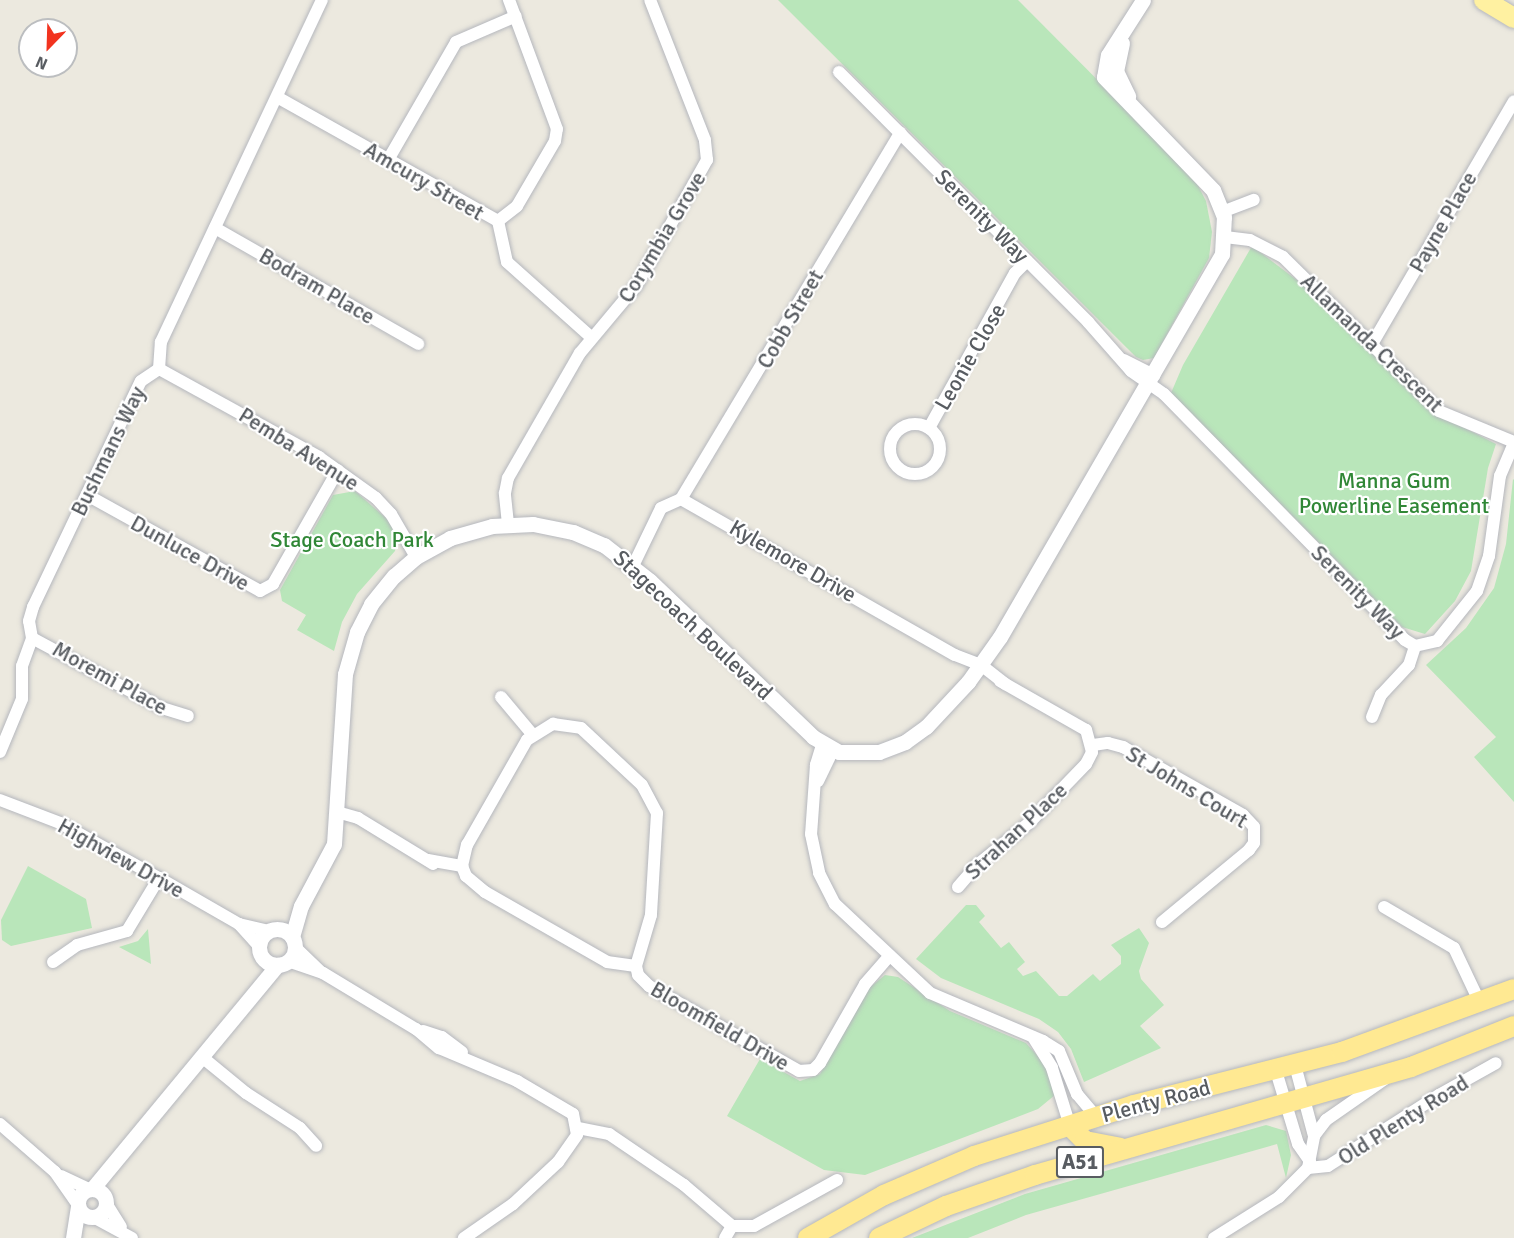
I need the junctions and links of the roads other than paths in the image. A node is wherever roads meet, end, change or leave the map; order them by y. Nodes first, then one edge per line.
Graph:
1 (322, 0) edge
2 (509, 0) edge
3 (650, 0) edge
4 (1143, 0) edge
5 (1484, 0) edge
6 (516, 16) junction
7 (1514, 18) edge
8 (839, 72) dead end
9 (277, 97) junction
10 (1514, 101) edge
11 (903, 136) junction
12 (388, 160) junction
13 (1254, 200) dead end
14 (1222, 212) junction
15 (498, 220) junction
16 (215, 228) junction
17 (1225, 240) junction
18 (1031, 264) junction
19 (592, 338) junction
20 (418, 344) dead end
21 (1372, 344) junction
22 (159, 369) junction
23 (1149, 383) junction
24 (929, 428) junction
25 (1514, 443) edge
26 (338, 471) junction
27 (87, 495) junction
28 (685, 500) junction
29 (508, 524) junction
30 (416, 557) junction
31 (629, 562) junction
32 (32, 638) junction
33 (1415, 646) junction
34 (979, 668) junction
35 (501, 697) dead end
36 (188, 716) dead end
37 (1372, 717) dead end
38 (532, 734) junction
39 (1093, 746) junction
40 (827, 748) junction
41 (0, 752) edge
42 (0, 800) edge
43 (337, 818) junction
44 (457, 866) junction
45 (159, 878) junction
46 (958, 887) dead end
47 (301, 906) junction
48 (1384, 907) dead end
49 (1162, 922) dead end
50 (239, 924) junction
51 (273, 930) junction
52 (294, 942) junction
53 (261, 952) junction
54 (888, 958) junction
55 (53, 962) dead end
56 (283, 963) junction
57 (636, 966) junction
58 (323, 974) junction
59 (1514, 989) edge
60 (253, 993) junction
61 (1480, 1004) junction
62 (1514, 1026) edge
63 (1032, 1036) junction
64 (202, 1057) junction
65 (1496, 1063) dead end
66 (1295, 1065) junction
67 (1276, 1071) junction
68 (1398, 1071) junction
69 (1296, 1101) junction
70 (1096, 1117) junction
71 (0, 1124) edge
72 (1070, 1126) junction
73 (578, 1128) junction
74 (1314, 1136) junction
75 (316, 1146) dead end
76 (1125, 1149) junction
77 (1309, 1164) junction
78 (113, 1166) junction
79 (55, 1172) junction
80 (837, 1180) dead end
81 (91, 1189) junction
82 (106, 1201) junction
83 (78, 1205) junction
84 (94, 1218) junction
85 (732, 1226) junction
86 (128, 1234) edge
87 (73, 1238) edge
88 (78, 1238) edge
89 (464, 1238) edge
90 (725, 1238) edge
91 (808, 1238) edge
92 (879, 1238) edge
93 (1214, 1238) edge

1 - 9 street, Bushmans Way
2 - 6 street
3 - 19 street, Corymbia Grove
4 - 14 street
5 - 7 main road
6 - 12 street
6 - 15 street
8 - 11 street, Serenity Way
9 - 12 street, Amcury Street
9 - 16 street, Bushmans Way
10 - 21 street, Payne Place
11 - 18 street, Serenity Way
11 - 28 street, Cobb Street
12 - 15 street, Amcury Street
13 - 14 street
14 - 17 street
15 - 19 street, Amcury Street
16 - 20 street, Bodram Place
16 - 22 street, Bushmans Way
17 - 21 street, Allamanda Crescent
17 - 23 street
18 - 23 street, Serenity Way
18 - 24 street, Leonie Close
19 - 29 street, Corymbia Grove
21 - 25 street, Allamanda Crescent
22 - 26 street, Pemba Avenue
22 - 27 street, Bushmans Way
23 - 33 street, Serenity Way
23 - 34 street
24 - 24 street, Leonie Close
25 - 33 street
26 - 27 street, Dunluce Drive
26 - 30 street, Pemba Avenue
27 - 32 street, Bushmans Way
28 - 31 street
28 - 34 street, Kylemore Drive
29 - 30 street, Stagecoach Boulevard
29 - 31 street, Stagecoach Boulevard
30 - 43 street, Stagecoach Boulevard
31 - 40 street, Stagecoach Boulevard
32 - 36 street, Moremi Place
32 - 41 street, Bushmans Way
33 - 37 street
34 - 39 street, St Johns Court
34 - 40 street
35 - 38 street
38 - 44 street
38 - 57 street
39 - 46 street, Strahan Place
39 - 49 street, St Johns Court
40 - 54 street
42 - 45 street, Highview Drive
43 - 44 street
43 - 47 street, Stagecoach Boulevard
44 - 57 street, Bloomfield Drive
45 - 50 street, Highview Drive
45 - 55 street
47 - 51 street, Stagecoach Boulevard
47 - 52 street, Stagecoach Boulevard
48 - 61 street
50 - 51 street, Highview Drive
50 - 53 street, Highview Drive
51 - 52 street
51 - 53 street, Stagecoach Boulevard
52 - 56 street, Stagecoach Boulevard
52 - 58 street
53 - 56 street
53 - 60 street
54 - 57 street, Bloomfield Drive
54 - 63 street
56 - 58 street
56 - 60 street
58 - 73 street
59 - 61 highway, Plenty Road / A51
60 - 64 street
61 - 66 highway, Plenty Road / A51
62 - 68 highway, Plenty Road / A51
63 - 70 street
63 - 72 street
64 - 75 street
64 - 78 street
65 - 77 street, Old Plenty Road
66 - 67 highway, Plenty Road / A51
66 - 69 street
67 - 69 street
67 - 70 highway, Plenty Road / A51
68 - 69 highway, Plenty Road / A51
68 - 74 street
69 - 74 street, Old Plenty Road
69 - 76 highway, Plenty Road / A51
69 - 77 street, Old Plenty Road
70 - 72 highway, Plenty Road / A51
71 - 79 street
72 - 76 highway
72 - 91 highway, Plenty Road / A51
73 - 85 street
73 - 89 street
74 - 77 street, Old Plenty Road
76 - 92 highway, Plenty Road / A51
77 - 93 street, Old Plenty Road
78 - 81 street
78 - 82 street
79 - 81 street
79 - 83 street
80 - 85 street
81 - 82 street
81 - 83 street
82 - 84 street
82 - 86 street
83 - 84 street
83 - 87 street
84 - 86 street
84 - 88 street
85 - 90 street

